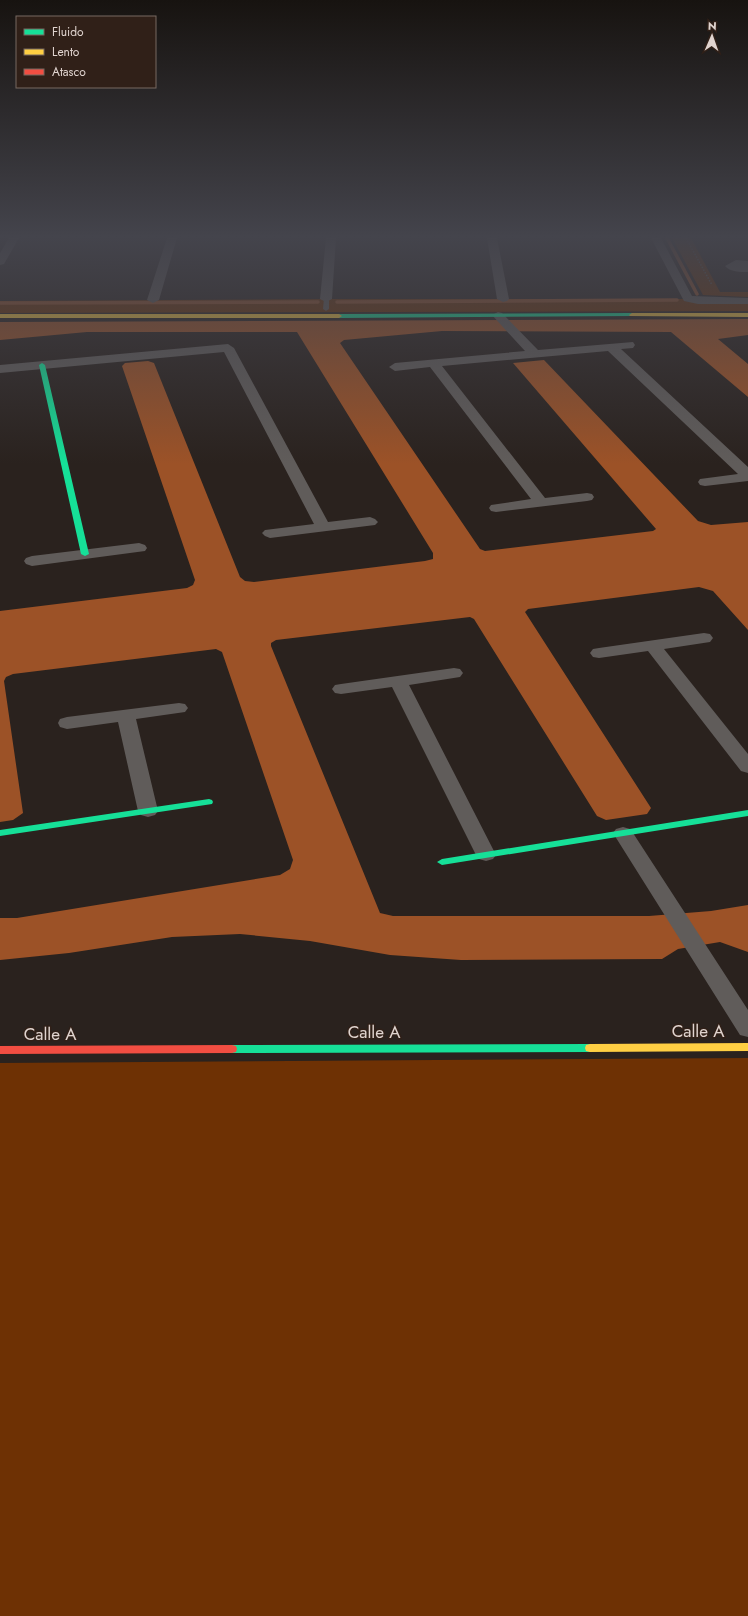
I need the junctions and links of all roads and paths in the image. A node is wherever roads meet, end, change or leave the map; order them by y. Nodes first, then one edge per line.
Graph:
1 (498, 315) junction
2 (748, 315) edge
3 (0, 316) edge
4 (630, 345) dead end
5 (611, 347) junction
6 (535, 354) junction
7 (433, 364) junction
8 (42, 365) junction
9 (395, 367) dead end
10 (0, 369) edge
11 (748, 476) edge
12 (705, 482) dead end
13 (587, 497) dead end
14 (541, 502) junction
15 (496, 508) dead end
16 (370, 522) dead end
17 (323, 527) junction
18 (270, 533) dead end
19 (139, 548) dead end
20 (85, 554) junction
21 (32, 561) dead end
22 (704, 638) dead end
23 (652, 645) junction
24 (599, 653) dead end
25 (454, 673) dead end
26 (398, 681) junction
27 (341, 689) dead end
28 (180, 708) dead end
29 (126, 715) junction
30 (67, 724) dead end
31 (748, 767) edge
32 (209, 802) dead end
33 (148, 811) junction
34 (748, 813) edge
35 (0, 833) edge
36 (623, 833) junction
37 (486, 855) junction
38 (442, 862) dead end
39 (748, 1030) edge
40 (748, 1047) edge
41 (0, 1050) edge

1 - 2 street
1 - 3 street
1 - 6 street
4 - 5 street
5 - 6 street
5 - 11 street
6 - 7 street
7 - 9 street
7 - 14 street
8 - 10 street
8 - 17 street
8 - 20 street
11 - 12 street
13 - 14 street
14 - 15 street
16 - 17 street
17 - 18 street
19 - 20 street
20 - 21 street
22 - 23 street
23 - 24 street
23 - 31 street
25 - 26 street
26 - 27 street
26 - 37 street
28 - 29 street
29 - 30 street
29 - 33 street
32 - 33 street
33 - 35 street
34 - 36 street
36 - 37 street
36 - 39 street
37 - 38 street
40 - 41 street, Calle A

